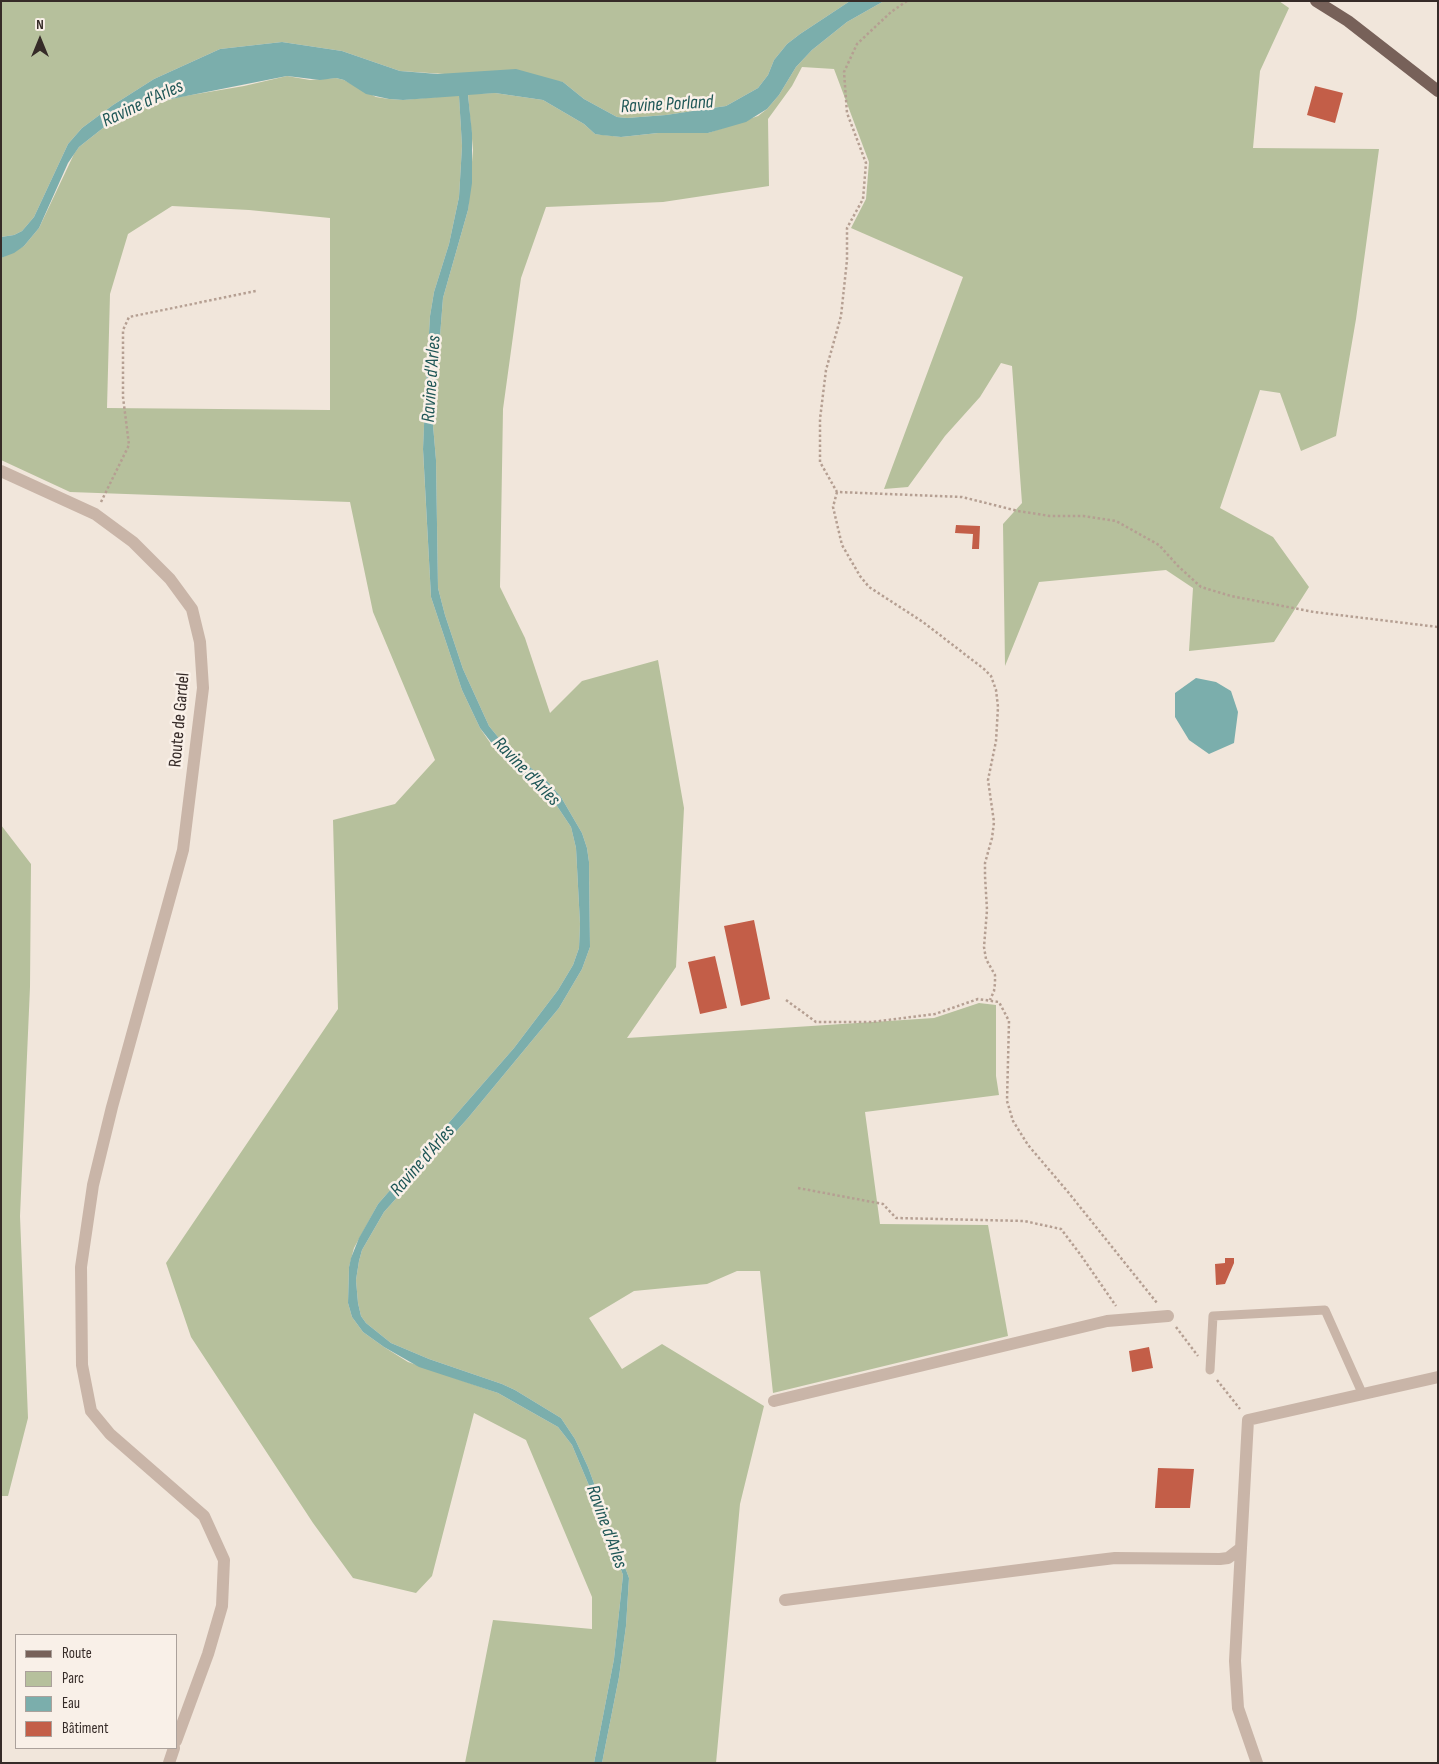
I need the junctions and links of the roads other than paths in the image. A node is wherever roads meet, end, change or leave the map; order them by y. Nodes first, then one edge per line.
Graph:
1 (1316, 1) edge
2 (1438, 91) edge
3 (1, 471) edge
4 (1168, 1316) road end
5 (1210, 1370) road end
6 (1438, 1377) edge
7 (1363, 1395) junction
8 (774, 1401) dead end
9 (1241, 1548) junction
10 (785, 1600) dead end
11 (178, 1736) edge
12 (174, 1749) edge
13 (168, 1763) edge
14 (1257, 1763) edge

1 - 2 main road
3 - 11 street, Route de Gardel
4 - 8 street
5 - 7 lane
6 - 7 street
7 - 9 street
9 - 10 street
9 - 14 street
12 - 13 street

